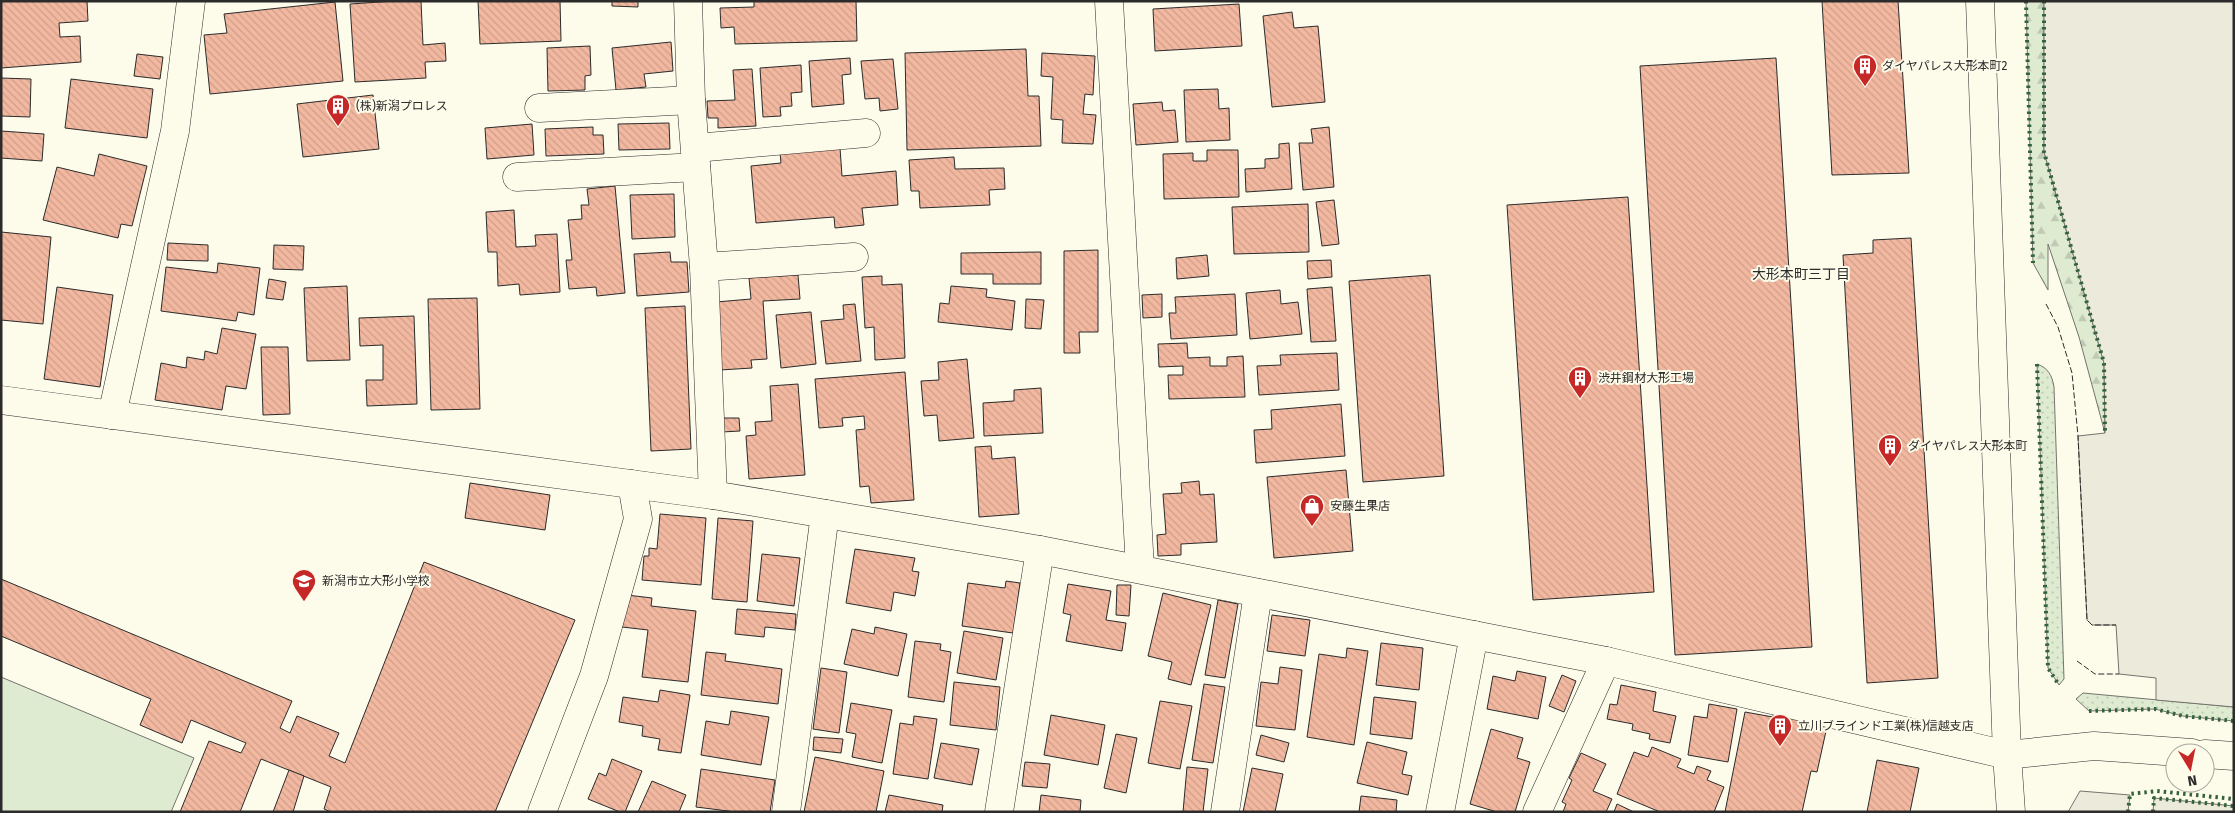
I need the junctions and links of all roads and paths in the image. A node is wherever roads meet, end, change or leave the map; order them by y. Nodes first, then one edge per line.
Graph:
1 (191, 1) edge
2 (688, 1) edge
3 (1109, 1) edge
4 (1980, 1) edge
5 (691, 100) junction
6 (539, 108) dead end
7 (866, 133) dead end
8 (696, 157) junction
9 (517, 177) dead end
10 (854, 257) dead end
11 (704, 267) junction
12 (1, 400) edge
13 (112, 415) junction
14 (632, 484) junction
15 (714, 494) junction
16 (825, 514) junction
17 (1040, 550) junction
18 (1140, 569) junction
19 (1258, 593) junction
20 (1474, 635) junction
21 (1606, 661) junction
22 (2165, 751) edge
23 (2007, 755) junction
24 (2215, 755) edge
25 (2234, 756) edge
26 (542, 812) edge
27 (786, 812) edge
28 (999, 812) edge
29 (1225, 812) edge
30 (1440, 812) edge
31 (1537, 812) edge
32 (2011, 812) edge

1 - 13 street
2 - 5 street
3 - 18 street
4 - 23 street
5 - 6 street
5 - 8 street
7 - 8 street
8 - 9 street
8 - 11 street
10 - 11 street
11 - 15 street
12 - 13 street
13 - 14 street
14 - 15 street
14 - 26 street
15 - 16 street
16 - 17 street
16 - 27 street
17 - 18 street
17 - 28 street
18 - 19 street
19 - 20 street
19 - 29 street
20 - 21 street
20 - 30 street
21 - 23 street
21 - 31 street
22 - 23 street
23 - 32 street
24 - 25 street

